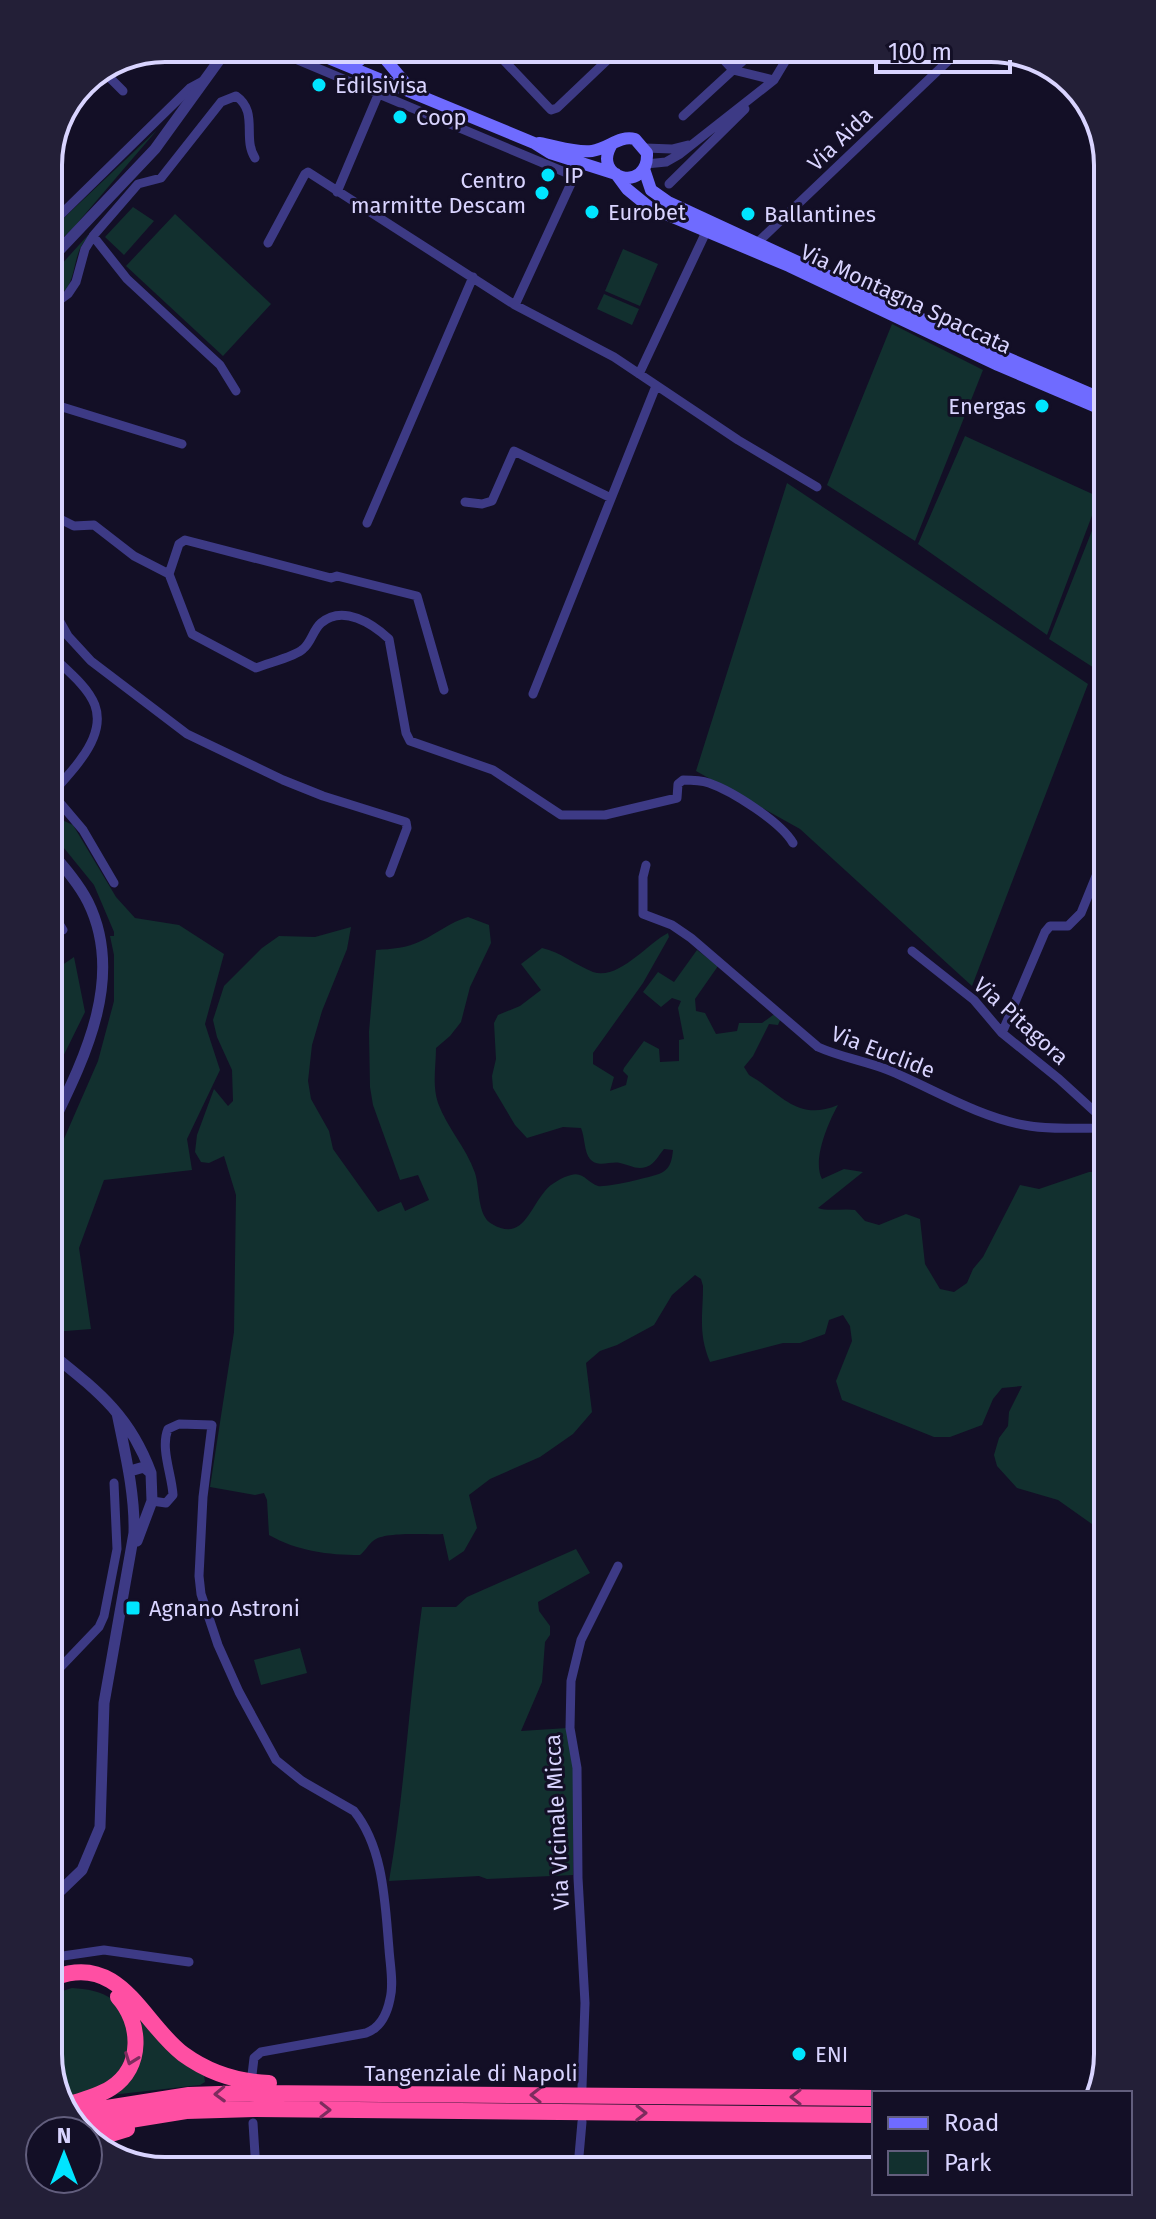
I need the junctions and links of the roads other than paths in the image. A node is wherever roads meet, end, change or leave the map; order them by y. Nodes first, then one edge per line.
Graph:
1 (219, 62) edge
2 (303, 62) edge
3 (337, 62) edge
4 (357, 62) edge
5 (388, 62) edge
6 (505, 62) edge
7 (605, 62) edge
8 (726, 62) edge
9 (742, 62) edge
10 (793, 62) edge
11 (947, 62) edge
12 (342, 64) junction
13 (733, 70) junction
14 (110, 78) edge
15 (207, 79) junction
16 (774, 80) junction
17 (123, 91) dead end
18 (412, 91) junction
19 (378, 95) junction
20 (683, 116) dead end
21 (694, 141) junction
22 (534, 143) junction
23 (612, 144) junction
24 (645, 148) junction
25 (255, 158) dead end
26 (645, 166) junction
27 (577, 170) junction
28 (616, 174) junction
29 (669, 184) dead end
30 (337, 192) junction
31 (62, 213) edge
32 (706, 232) junction
33 (93, 236) junction
34 (268, 243) dead end
35 (757, 243) junction
36 (62, 247) edge
37 (473, 277) junction
38 (62, 298) edge
39 (515, 305) junction
40 (639, 374) junction
41 (656, 386) junction
42 (236, 391) dead end
43 (1094, 395) edge
44 (1094, 406) edge
45 (62, 407) edge
46 (182, 444) dead end
47 (817, 487) dead end
48 (611, 498) junction
49 (465, 502) dead end
50 (62, 520) edge
51 (367, 523) dead end
52 (169, 574) junction
53 (62, 625) edge
54 (62, 666) edge
55 (444, 690) dead end
56 (533, 694) dead end
57 (62, 782) edge
58 (62, 804) edge
59 (793, 843) dead end
60 (646, 865) dead end
61 (62, 867) edge
62 (390, 873) dead end
63 (1094, 881) edge
64 (114, 883) dead end
65 (912, 951) dead end
66 (1002, 1033) junction
67 (62, 1105) edge
68 (1094, 1111) edge
69 (1094, 1128) edge
70 (62, 1362) edge
71 (117, 1413) junction
72 (151, 1473) junction
73 (129, 1476) junction
74 (132, 1497) junction
75 (152, 1500) junction
76 (131, 1557) junction
77 (618, 1566) dead end
78 (62, 1666) edge
79 (62, 1889) edge
80 (62, 1956) edge
81 (189, 1962) dead end
82 (62, 1976) edge
83 (62, 1986) edge
84 (252, 2075) dead end
85 (582, 2087) dead end
86 (354, 2094) junction
87 (872, 2098) edge
88 (75, 2102) edge
89 (80, 2112) edge
90 (872, 2115) edge
91 (254, 2116) junction
92 (582, 2122) dead end
93 (104, 2124) edge
94 (104, 2136) edge
95 (256, 2157) edge
96 (579, 2157) edge

1 - 15 street
2 - 19 street
3 - 12 main road
4 - 12 main road
5 - 18 main road
6 - 7 street
8 - 13 street
9 - 13 street
10 - 16 street
11 - 35 street, Via Aida
12 - 18 main road
13 - 16 street
13 - 20 street
14 - 17 street
15 - 31 street
15 - 36 street
16 - 21 street
16 - 29 street
18 - 22 main road
19 - 27 street
19 - 30 street
21 - 24 street
21 - 26 street
22 - 23 main road
22 - 27 main road
23 - 24 main road
23 - 28 main road
24 - 26 main road
25 - 33 street
26 - 28 main road
26 - 35 main road, Via Montagna Spaccata
27 - 28 main road
27 - 39 street
28 - 32 main road, Via Montagna Spaccata
30 - 34 street
30 - 37 street
32 - 40 street
32 - 44 main road, Via Montagna Spaccata
33 - 38 street
33 - 42 street
35 - 43 main road, Via Montagna Spaccata
37 - 39 street
37 - 51 street
39 - 40 street
40 - 41 street
41 - 47 street
41 - 48 street
45 - 46 street
48 - 49 street
48 - 56 street
50 - 52 street
52 - 55 street
52 - 59 street
53 - 62 street
54 - 57 street
58 - 64 street
60 - 69 street, Via Euclide
61 - 67 street
63 - 66 street
65 - 66 street, Via Pitagora
66 - 68 street, Via Pitagora
70 - 71 street
71 - 72 street
71 - 73 street
72 - 73 street
72 - 75 street
73 - 74 street
73 - 78 street
74 - 75 street
74 - 76 street
75 - 76 street
75 - 84 street
76 - 79 street
77 - 85 street, Via Vicinale Micca
80 - 81 street
82 - 86 highway
83 -> 88 highway
87 -> 86 highway, Tangenziale di Napoli
86 -> 89 highway, Tangenziale di Napoli
91 -> 90 highway, Tangenziale di Napoli
91 - 93 highway, Tangenziale di Napoli
91 - 94 highway
91 - 95 street
92 - 96 street

